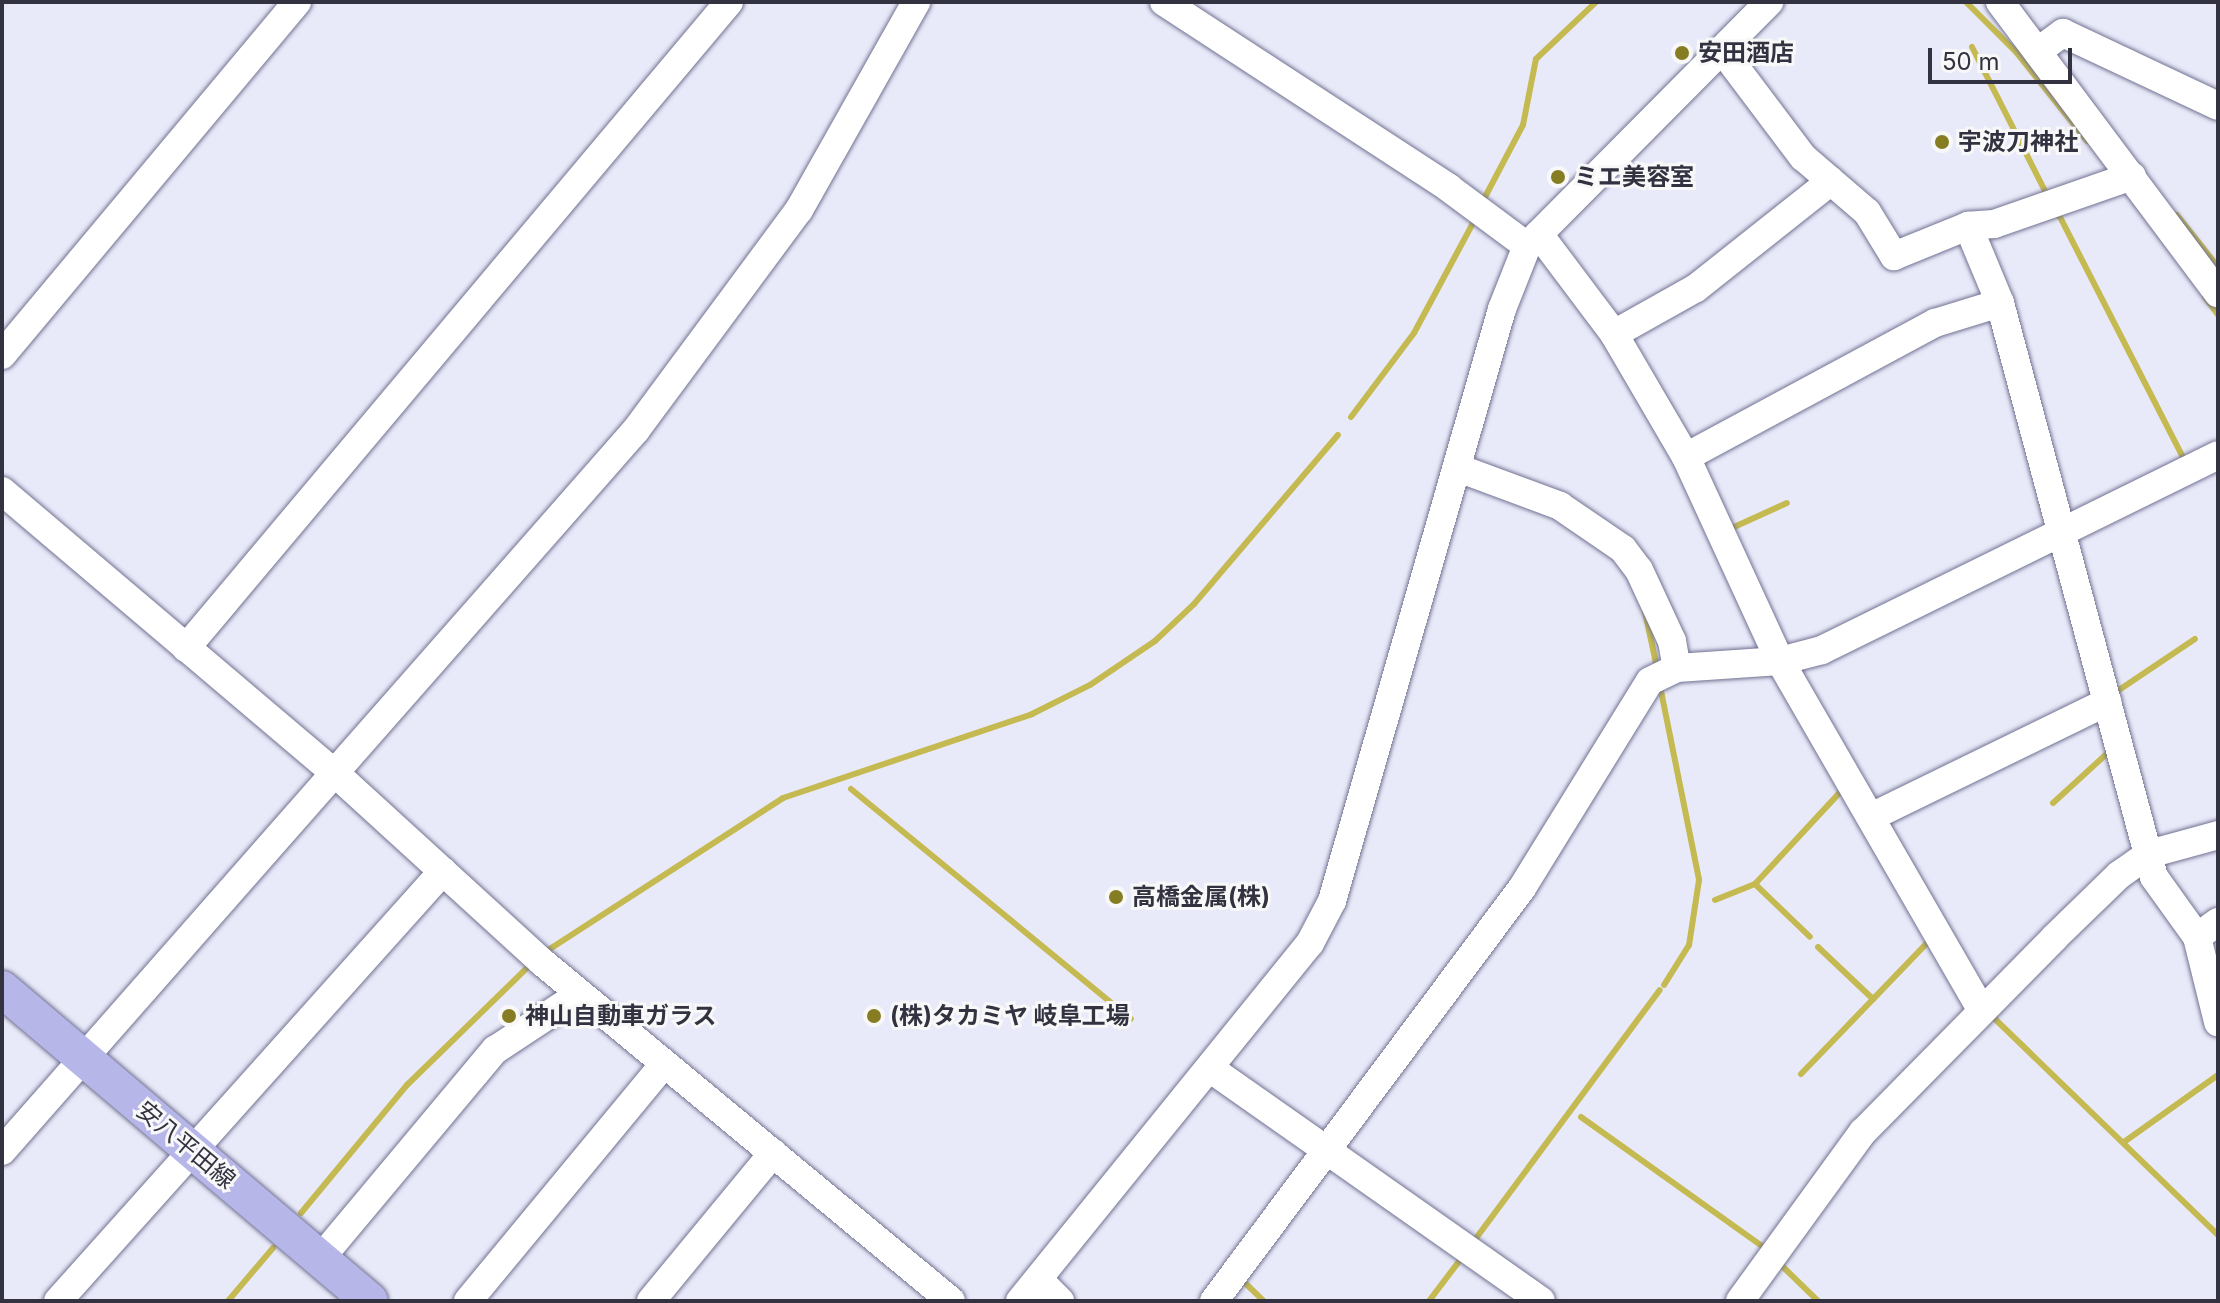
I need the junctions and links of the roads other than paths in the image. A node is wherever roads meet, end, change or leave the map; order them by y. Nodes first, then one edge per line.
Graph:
1 (297, 2) edge
2 (729, 2) edge
3 (916, 2) edge
4 (1164, 2) edge
5 (1769, 2) edge
6 (2000, 2) edge
7 (1723, 51) junction
8 (2038, 51) junction
9 (2218, 106) edge
10 (2132, 176) junction
11 (1831, 181) junction
12 (1968, 226) junction
13 (1533, 240) junction
14 (2218, 293) edge
15 (2000, 303) junction
16 (1614, 334) junction
17 (2, 355) edge
18 (2218, 455) edge
19 (1686, 457) junction
20 (1458, 468) junction
21 (2, 491) edge
22 (2061, 530) junction
23 (186, 648) junction
24 (1780, 661) junction
25 (1677, 668) junction
26 (2107, 702) junction
27 (335, 773) junction
28 (1871, 817) junction
29 (2218, 835) edge
30 (2149, 854) junction
31 (443, 871) junction
32 (2207, 929) edge
33 (2, 989) edge
34 (580, 994) junction
35 (1981, 1009) junction
36 (2218, 1022) edge
37 (85, 1058) junction
38 (664, 1064) junction
39 (1211, 1069) junction
40 (190, 1148) junction
41 (2, 1151) edge
42 (1329, 1151) junction
43 (773, 1153) junction
44 (320, 1259) junction
45 (1030, 1291) edge
46 (58, 1301) edge
47 (370, 1301) edge
48 (468, 1301) edge
49 (651, 1301) edge
50 (951, 1301) edge
51 (1060, 1301) edge
52 (1214, 1301) edge
53 (1541, 1301) edge
54 (1740, 1301) edge

1 - 17 street
2 - 23 street
3 - 27 street
4 - 13 street
5 - 7 street
6 - 8 street
7 - 11 street
7 - 13 street
8 - 9 street
8 - 10 street
10 - 12 street
10 - 14 street
11 - 12 street
11 - 16 street
12 - 15 street
13 - 16 street
13 - 20 street
15 - 19 street
15 - 22 street
16 - 19 street
18 - 22 street
19 - 24 street
20 - 25 street
20 - 39 street
21 - 23 street
22 - 24 street
22 - 26 street
23 - 27 street
24 - 25 street
24 - 28 street
25 - 42 street
26 - 28 street
26 - 30 street
27 - 31 street
27 - 37 street
28 - 35 street
29 - 30 street
30 - 32 street
30 - 35 street
31 - 34 street
31 - 40 street
32 - 36 street
33 - 37 main road, 安八平田線
34 - 38 street
34 - 44 street
35 - 54 street
37 - 40 main road, 安八平田線
37 - 41 street
38 - 43 street
38 - 48 street
39 - 42 street
39 - 45 street
40 - 44 main road, 安八平田線
40 - 46 street
42 - 52 street
42 - 53 street
43 - 49 street
43 - 50 street
44 - 47 main road, 安八平田線
45 - 51 street

